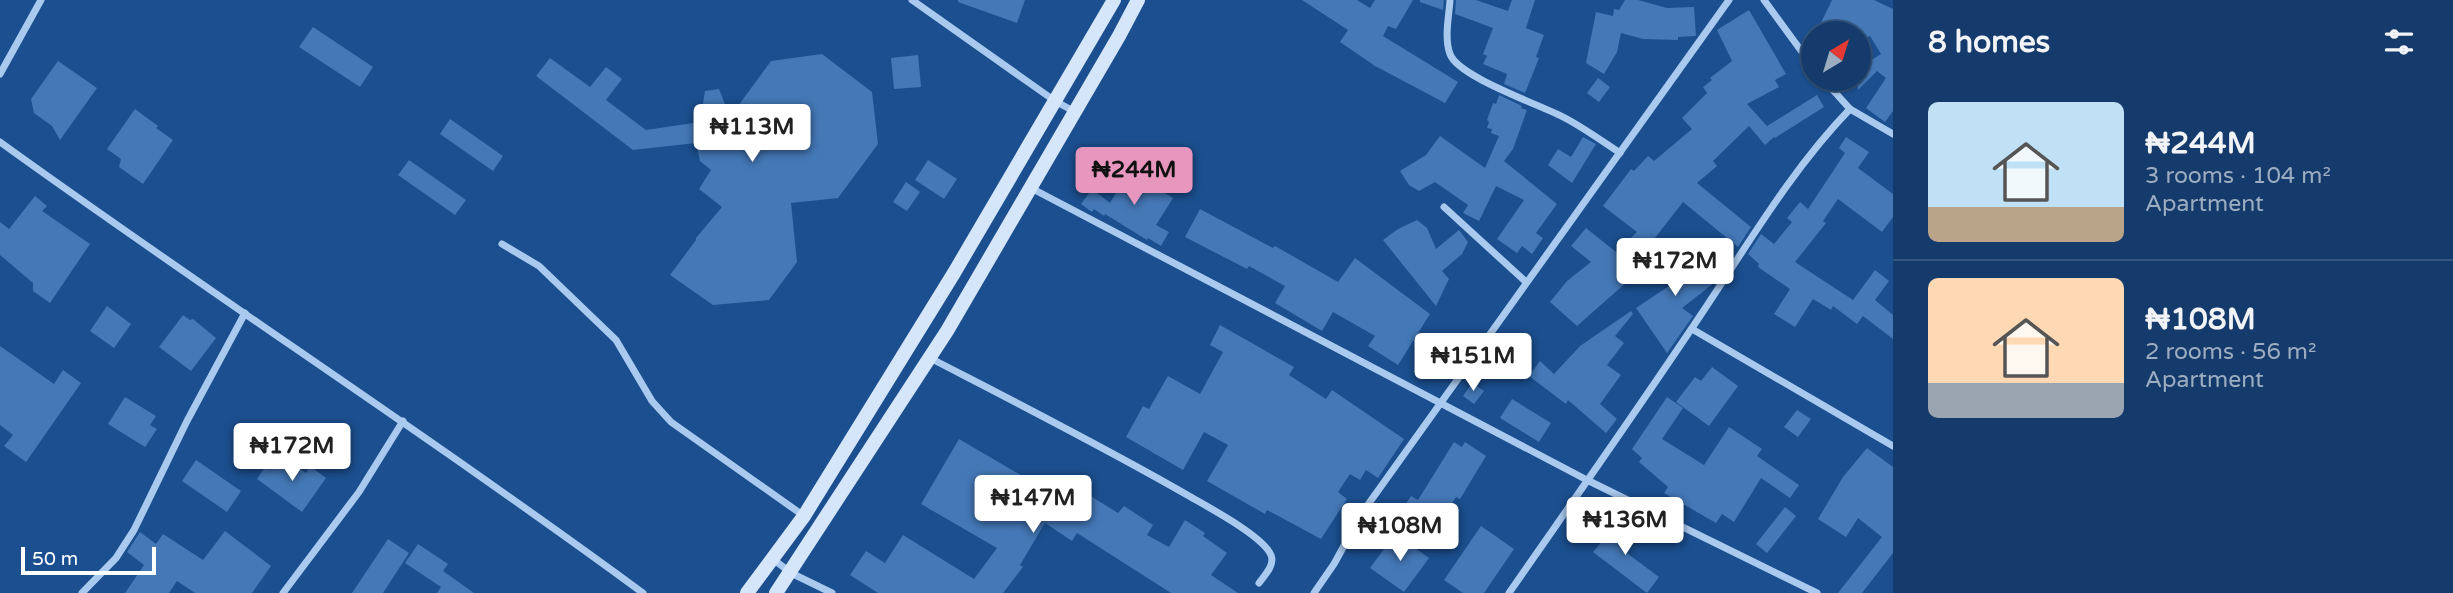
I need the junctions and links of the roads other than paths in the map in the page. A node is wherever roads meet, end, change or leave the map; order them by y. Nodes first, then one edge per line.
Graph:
1 (41, 0) edge
2 (912, 0) edge
3 (1114, 0) edge
4 (1138, 0) edge
5 (1450, 0) edge
6 (1739, 0) edge
7 (1764, 0) edge
8 (1729, 1) edge
9 (1801, 51) edge
10 (0, 74) edge
11 (1834, 91) edge
12 (1055, 101) junction
13 (1850, 109) junction
14 (1075, 112) junction
15 (1893, 134) edge
16 (0, 142) edge
17 (1620, 153) junction
18 (1031, 188) junction
19 (1444, 207) dead end
20 (502, 244) dead end
21 (1526, 282) junction
22 (245, 313) junction
23 (1692, 329) junction
24 (930, 358) junction
25 (1441, 403) junction
26 (403, 421) junction
27 (1893, 446) edge
28 (1587, 480) junction
29 (804, 516) junction
30 (773, 559) junction
31 (791, 573) junction
32 (1259, 583) dead end
33 (82, 593) edge
34 (283, 593) edge
35 (643, 593) edge
36 (747, 593) edge
37 (776, 593) edge
38 (832, 593) edge
39 (1314, 593) edge
40 (1509, 593) edge
41 (1817, 593) edge

1 - 10 street
2 - 12 street
3 - 12 main road
4 - 14 main road
5 - 17 street
6 - 8 street
7 - 9 street
8 - 17 street
11 - 13 street
12 - 14 street
12 - 29 main road
13 - 15 street
13 - 23 street
14 - 18 main road
16 - 22 street
17 - 21 street
18 - 24 main road
18 - 25 street
19 - 21 street
20 - 29 street
21 - 25 street
22 - 26 street
22 - 33 street
23 - 27 street
23 - 28 street
24 - 31 main road
24 - 32 street
25 - 28 street
25 - 39 street
26 - 34 street
26 - 35 street
28 - 40 street
28 - 41 street
29 - 30 main road
30 - 31 street
30 - 36 main road
31 - 37 main road
31 - 38 street

